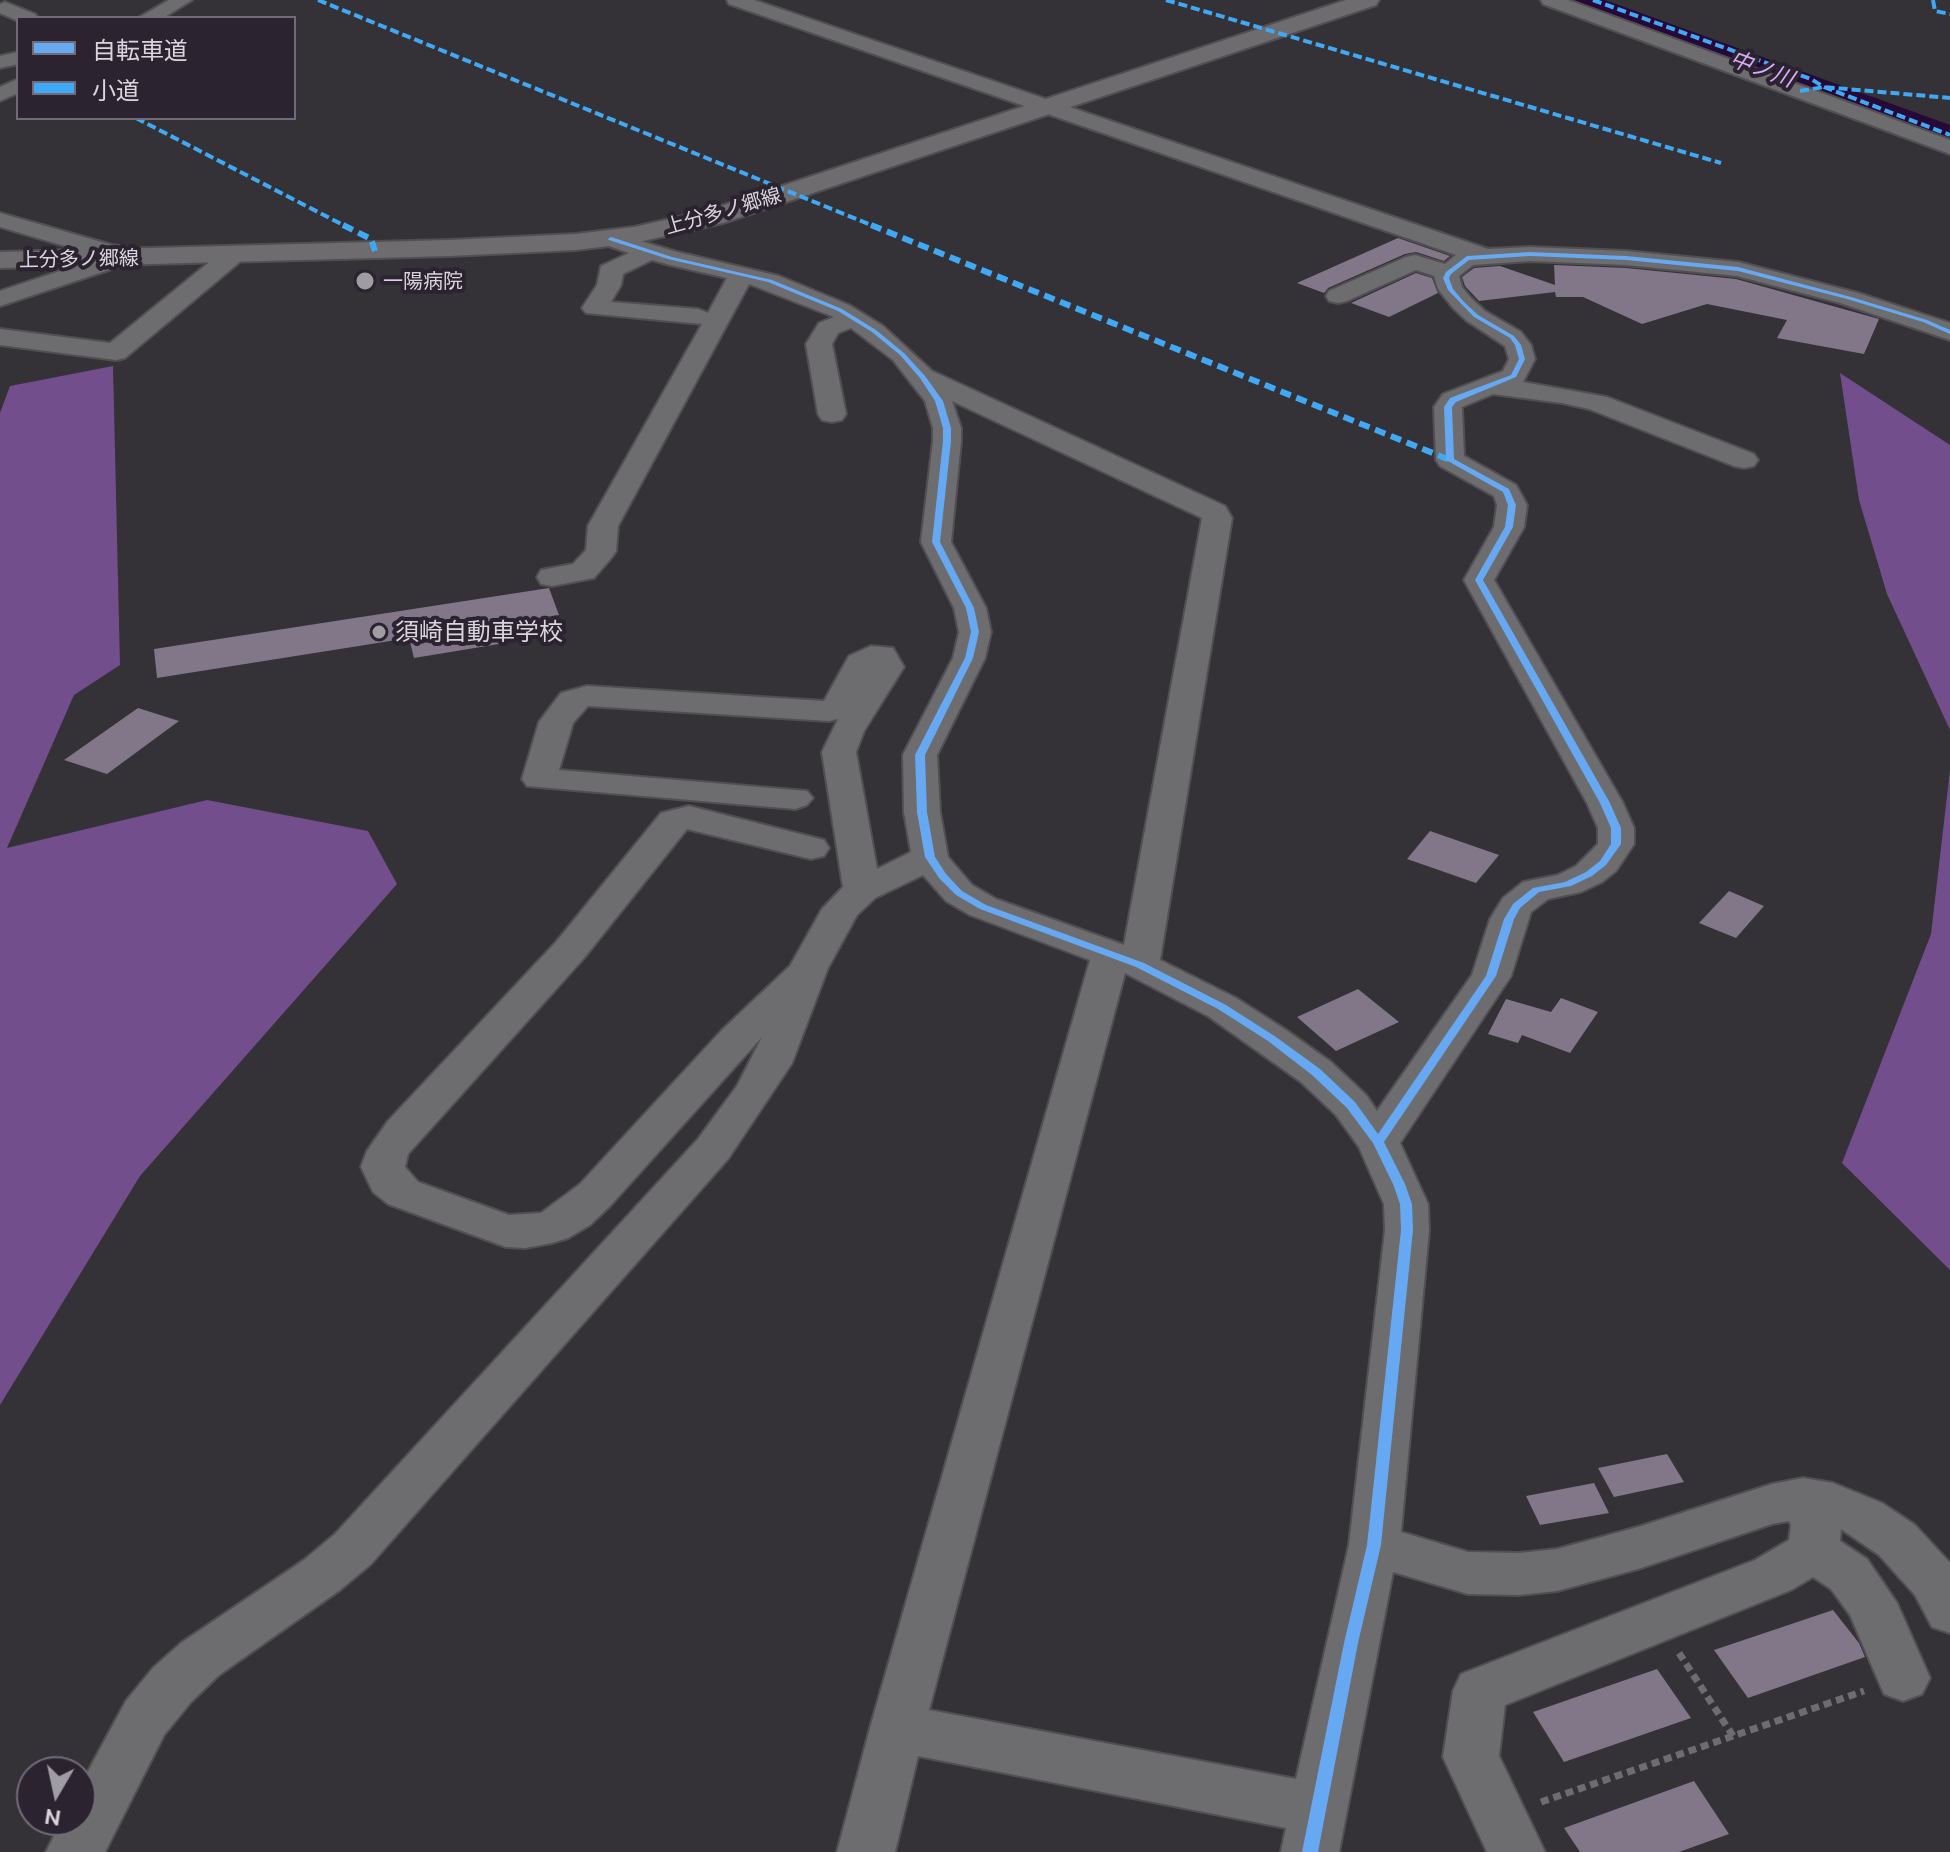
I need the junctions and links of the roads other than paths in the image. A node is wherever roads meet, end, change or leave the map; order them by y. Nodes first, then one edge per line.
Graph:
1 (183, 0) edge
2 (736, 0) edge
3 (1368, 0) edge
4 (1550, 0) edge
5 (6, 6) edge
6 (24, 16) edge
7 (152, 16) edge
8 (1046, 107) junction
9 (1950, 147) edge
10 (0, 220) edge
11 (611, 239) junction
12 (649, 252) junction
13 (117, 255) junction
14 (233, 255) junction
15 (1481, 255) junction
16 (0, 260) edge
17 (1448, 273) junction
18 (742, 274) junction
19 (1338, 296) dead end
20 (0, 299) edge
21 (698, 317) dead end
22 (854, 318) junction
23 (1950, 332) edge
24 (0, 337) edge
25 (923, 377) junction
26 (1494, 386) junction
27 (832, 414) dead end
28 (1744, 460) dead end
29 (552, 577) dead end
30 (556, 722) junction
31 (847, 731) junction
32 (795, 798) dead end
33 (811, 848) dead end
34 (930, 857) junction
35 (862, 890) junction
36 (1126, 960) junction
37 (809, 968) junction
38 (1378, 1142) junction
39 (1803, 1498) junction
40 (1374, 1545) junction
41 (1814, 1551) junction
42 (1950, 1611) edge
43 (1903, 1678) road end
44 (897, 1728) junction
45 (1314, 1830) edge
46 (1507, 1834) edge
47 (75, 1852) edge
48 (866, 1852) edge

1 - 7 street
2 - 8 street
3 - 8 main road, 上分多ノ郷線
4 - 9 street
5 - 6 street
8 - 11 main road, 上分多ノ郷線
8 - 15 street
10 - 13 street
11 - 12 street
11 - 14 main road, 上分多ノ郷線
12 - 18 street
12 - 21 street
13 - 14 main road, 上分多ノ郷線
13 - 16 main road, 上分多ノ郷線
13 - 20 street
14 - 24 street
15 - 17 street
15 - 23 street
17 - 19 street
17 - 26 street
18 - 22 street
18 - 29 street
22 - 25 street
22 - 27 street
25 - 34 street
25 - 36 street
26 - 28 street
26 - 38 street
30 - 31 street
30 - 31 street
30 - 32 street
31 - 35 street
33 - 37 street
34 - 35 street
34 - 36 street
35 - 37 street
36 - 38 street
36 - 44 street
37 - 47 street
38 - 40 street
39 - 40 street
39 - 41 street
39 - 42 street
40 - 45 street
41 - 43 street
41 - 46 street
44 - 45 street
44 - 48 street

